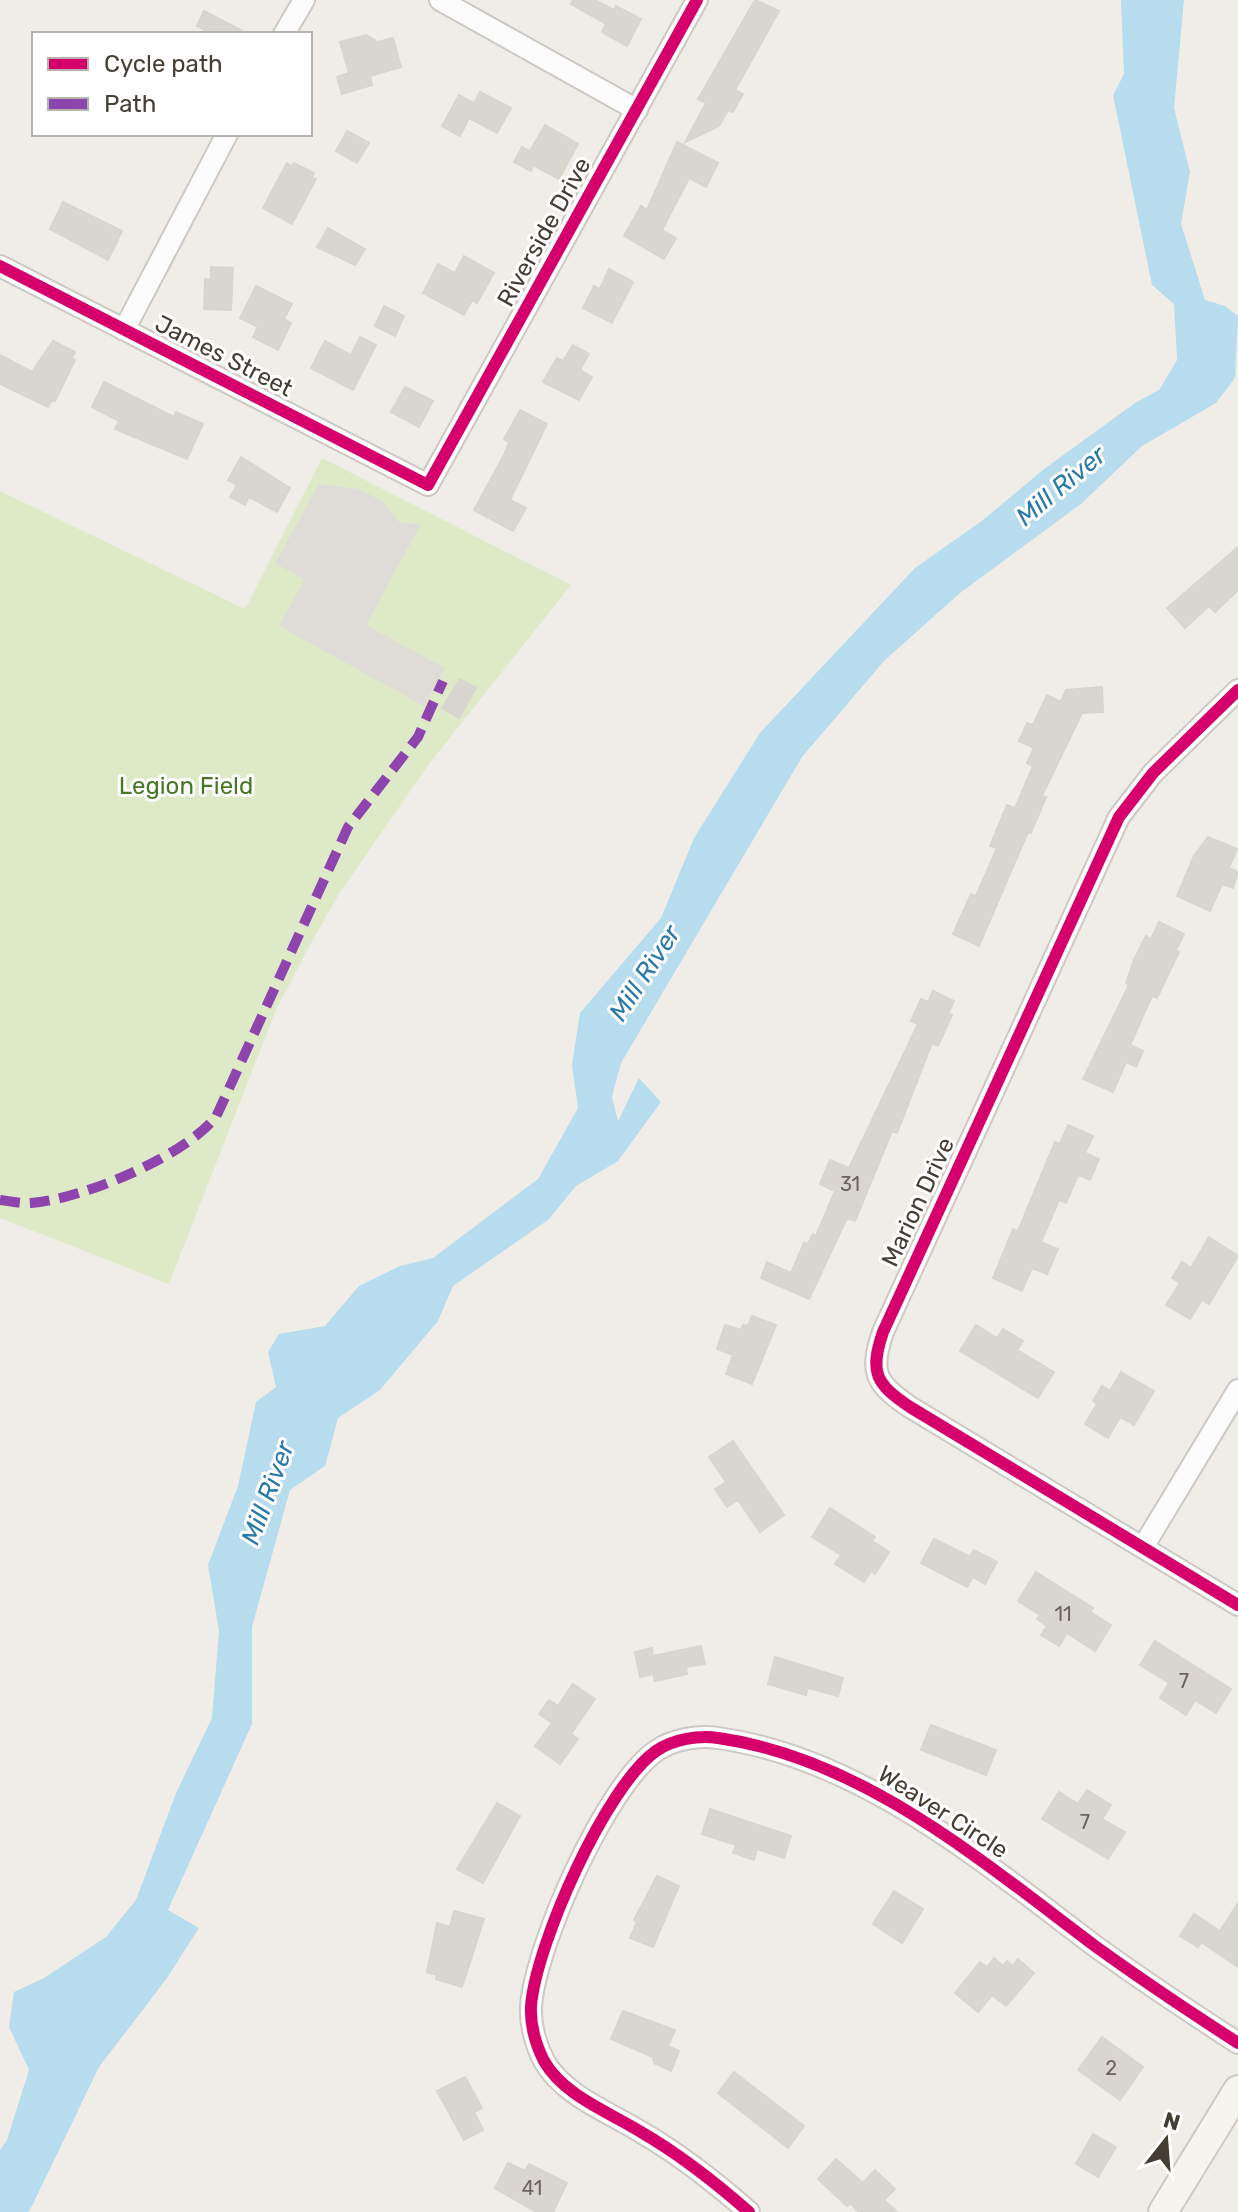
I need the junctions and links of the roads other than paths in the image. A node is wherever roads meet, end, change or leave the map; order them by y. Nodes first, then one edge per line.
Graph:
1 (304, 0) edge
2 (440, 0) edge
3 (697, 0) edge
4 (285, 32) edge
5 (637, 110) junction
6 (226, 136) edge
7 (0, 266) edge
8 (124, 330) junction
9 (428, 485) joint
10 (1238, 690) edge
11 (1238, 1390) edge
12 (1143, 1547) junction
13 (1238, 1605) edge
14 (1238, 2043) edge
15 (1238, 2090) edge
16 (749, 2212) edge
17 (1163, 2212) edge

1 - 4 street
2 - 5 street
3 - 5 street, Riverside Drive
5 - 9 street, Riverside Drive
6 - 8 street
7 - 8 street, James Street
8 - 9 street, James Street
10 - 12 street, Marion Drive
11 - 12 street
12 - 13 street, Marion Drive
14 - 16 street, Weaver Circle
15 - 17 main road

